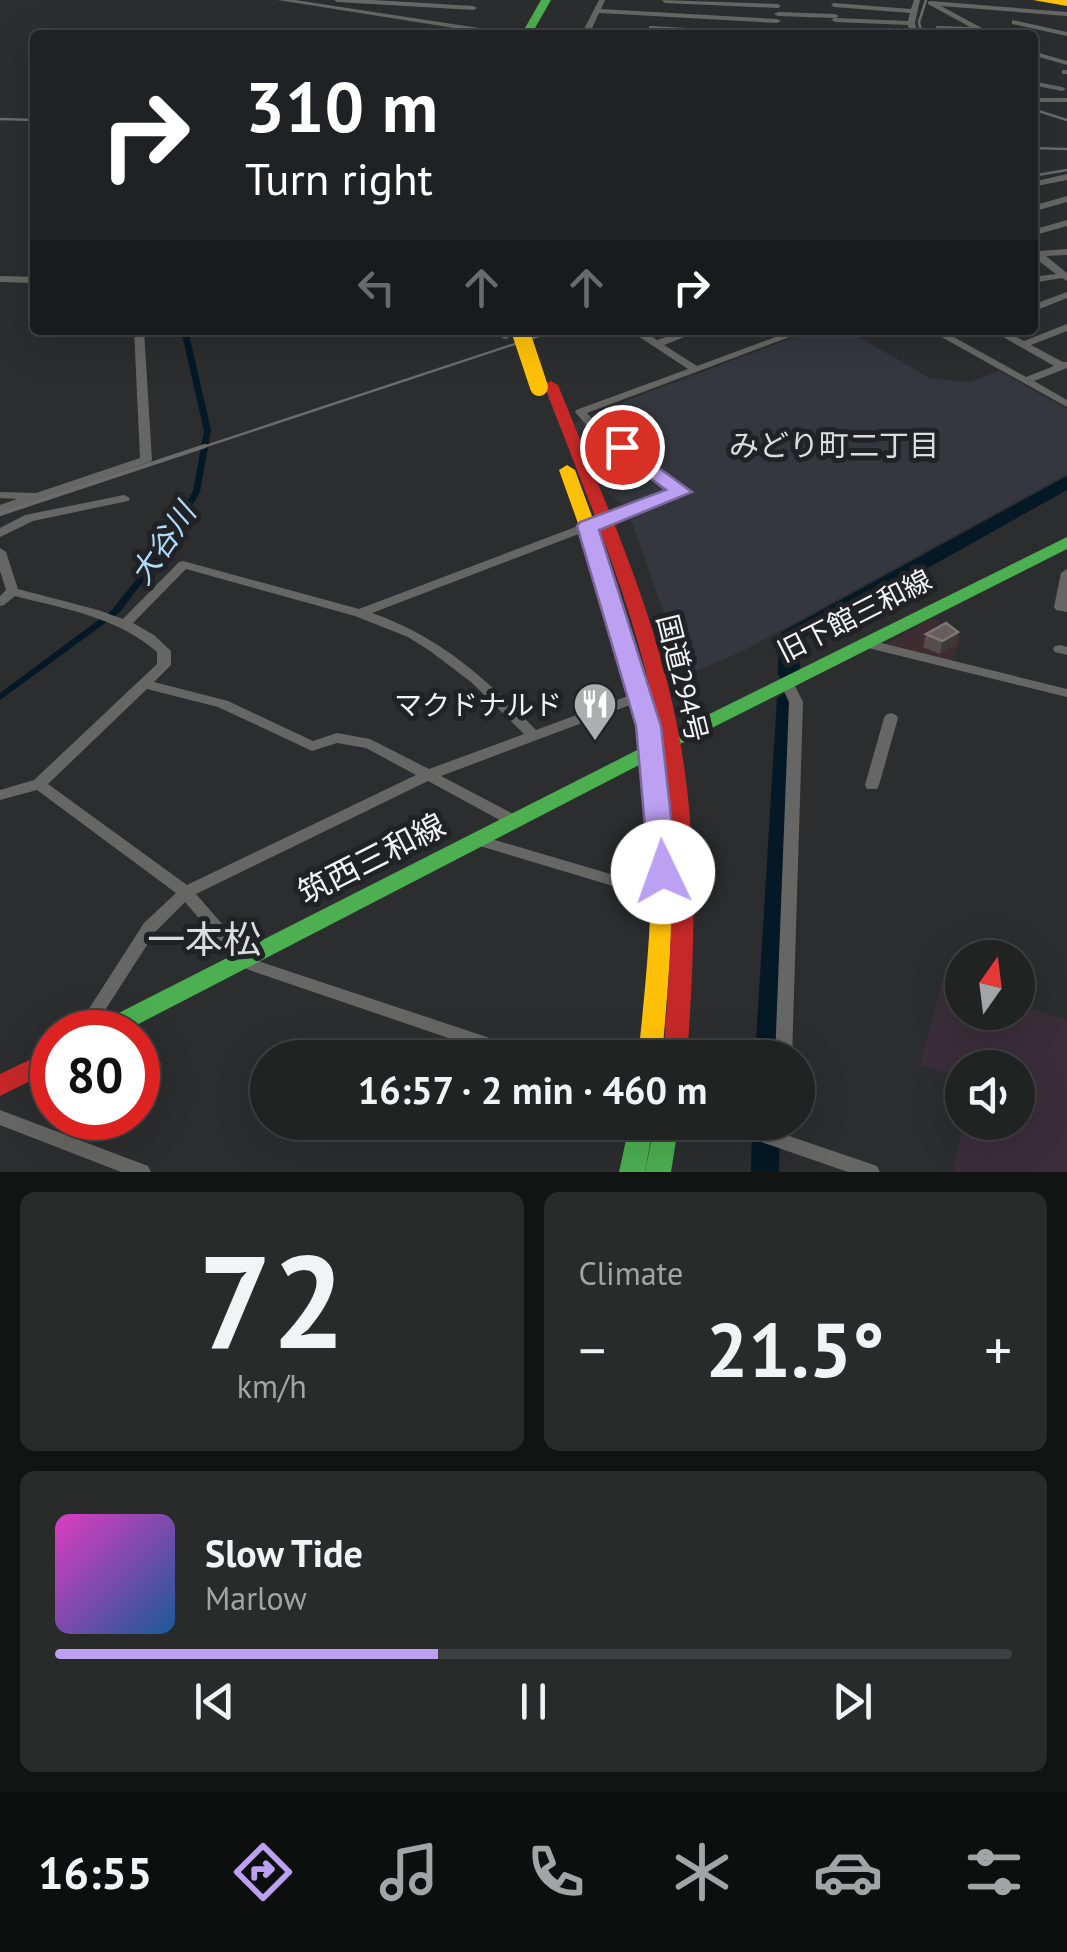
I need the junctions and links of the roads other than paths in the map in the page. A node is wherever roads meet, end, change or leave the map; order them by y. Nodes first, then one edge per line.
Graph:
1 (281, 0) edge
2 (336, 0) edge
3 (537, 0) edge
4 (546, 0) edge
5 (602, 0) edge
6 (665, 0) edge
7 (918, 0) edge
8 (395, 2) edge
9 (834, 2) edge
10 (324, 3) edge
11 (1067, 3) edge
12 (477, 4) edge
13 (596, 10) junction
14 (778, 10) edge
15 (913, 11) junction
16 (1038, 12) edge
17 (658, 14) junction
18 (1067, 14) edge
19 (386, 16) junction
20 (835, 18) junction
21 (910, 22) junction
22 (1014, 22) dead end
23 (464, 27) junction
24 (980, 29) joint
25 (483, 30) edge
26 (518, 30) edge
27 (529, 30) edge
28 (587, 30) edge
29 (652, 30) edge
30 (836, 30) edge
31 (912, 30) edge
32 (975, 30) edge
33 (1067, 35) edge
34 (1038, 57) edge
35 (1066, 74) edge
36 (1038, 81) edge
37 (1055, 99) junction
38 (1038, 100) edge
39 (1067, 100) edge
40 (1067, 177) edge
41 (1038, 184) edge
42 (1067, 200) edge
43 (1038, 207) edge
44 (1067, 222) edge
45 (1038, 230) edge
46 (1067, 252) edge
47 (1038, 253) edge
48 (1038, 255) edge
49 (1065, 276) edge
50 (0, 279) edge
51 (1038, 279) edge
52 (30, 280) edge
53 (1067, 296) edge
54 (1038, 307) edge
55 (1067, 327) edge
56 (140, 335) edge
57 (512, 335) edge
58 (532, 335) edge
59 (642, 335) edge
60 (683, 335) edge
61 (782, 335) edge
62 (943, 335) edge
63 (1005, 335) edge
64 (656, 344) junction
65 (1023, 345) junction
66 (1064, 366) edge
67 (695, 369) junction
68 (1025, 381) junction
69 (545, 386) junction
70 (1067, 404) edge
71 (0, 495) edge
72 (37, 496) junction
73 (124, 499) dead end
74 (0, 509) edge
75 (595, 524) junction
76 (0, 533) edge
77 (1067, 542) edge
78 (0, 552) edge
79 (1067, 574) edge
80 (13, 591) junction
81 (0, 602) edge
82 (1067, 608) edge
83 (360, 613) junction
84 (122, 623) junction
85 (865, 644) junction
86 (787, 683) junction
87 (145, 684) junction
88 (1067, 693) edge
89 (641, 696) junction
90 (892, 718) dead end
91 (534, 736) junction
92 (661, 746) junction
93 (428, 775) junction
94 (39, 784) junction
95 (872, 784) dead end
96 (0, 796) edge
97 (514, 821) junction
98 (478, 840) junction
99 (186, 892) junction
100 (664, 896) junction
101 (244, 960) junction
102 (96, 1010) edge
103 (146, 1010) edge
104 (477, 1040) edge
105 (652, 1040) edge
106 (676, 1040) edge
107 (784, 1040) edge
108 (30, 1070) edge
109 (0, 1086) edge
110 (0, 1117) edge
111 (638, 1140) edge
112 (664, 1140) edge
113 (798, 1140) edge
114 (142, 1172) edge
115 (632, 1172) edge
116 (658, 1172) edge
117 (872, 1172) edge

1 - 10 street
2 - 8 street
3 - 26 main road
4 - 27 main road
5 - 13 street
6 - 14 street
6 - 17 street
7 - 15 street
8 - 12 street
8 - 19 street
9 - 15 street
9 - 20 street
10 - 19 street
11 - 16 main road
12 - 23 street
13 - 17 street
13 - 28 street
14 - 17 street
14 - 20 street
15 - 21 street
16 - 18 street
16 - 24 street
17 - 29 street
19 - 23 street
20 - 21 street
20 - 30 street
21 - 31 street
22 - 33 street
23 - 25 street
24 - 32 street
34 - 35 street
35 - 36 street
35 - 37 street
37 - 38 street
37 - 39 street
40 - 41 street
42 - 43 street
44 - 45 street
46 - 47 street
48 - 49 street
49 - 51 street
50 - 52 street
53 - 54 street
55 - 65 street
56 - 72 street
57 - 69 main road, 国道294号, bridge
58 - 69 main road, 国道294号
59 - 64 street
60 - 64 street
61 - 67 street
62 - 68 street
63 - 65 street
64 - 67 street
65 - 66 street
66 - 68 street
67 - 75 street
68 - 70 street
69 - 75 main road, 国道294号
71 - 72 street
72 - 74 street
73 - 76 street
75 - 83 street
75 - 89 main road, 国道294号
75 - 92 main road, 国道294号
77 - 85 main road, 旧下館三和線
78 - 80 street
79 - 82 street
80 - 81 street
80 - 84 street
83 - 84 street
83 - 91 street
84 - 87 street
85 - 86 main road, 旧下館三和線
85 - 88 street
86 - 92 main road, 旧下館三和線
86 - 107 street
87 - 93 street
87 - 94 street
89 - 91 street
89 - 92 main road, 国道294号
90 - 95 street
91 - 93 street
92 - 97 main road, 筑西三和線
92 - 100 main road, 国道294号
92 - 106 main road, 国道294号
93 - 97 street
93 - 99 street
94 - 96 street
94 - 99 street
97 - 98 main road, 筑西三和線
98 - 100 street
98 - 101 main road, 筑西三和線
99 - 101 street
99 - 102 street
100 - 105 main road, 国道294号
101 - 103 main road, 筑西三和線
101 - 104 street
108 - 109 main road
110 - 114 street
111 - 115 main road
112 - 116 main road
113 - 117 street

